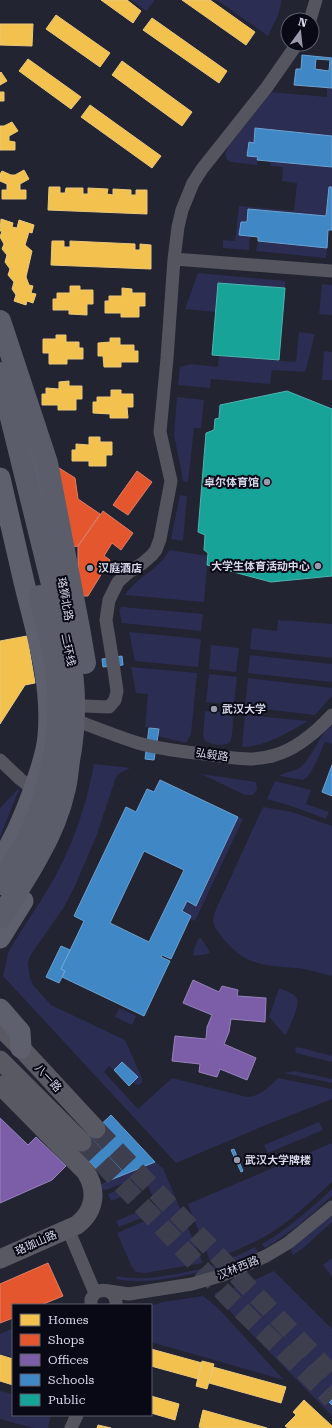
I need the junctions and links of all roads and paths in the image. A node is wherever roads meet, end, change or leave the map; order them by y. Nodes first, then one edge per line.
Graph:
1 (316, 0) edge
2 (312, 12) edge
3 (291, 52) edge
4 (174, 259) junction
5 (332, 271) edge
6 (0, 320) edge
7 (0, 373) edge
8 (0, 432) edge
9 (0, 478) edge
10 (55, 543) junction
11 (18, 555) junction
12 (84, 714) junction
13 (332, 715) edge
14 (72, 746) junction
15 (0, 760) edge
16 (34, 790) junction
17 (0, 862) edge
18 (0, 884) edge
19 (0, 918) edge
20 (0, 938) edge
21 (0, 1009) edge
22 (0, 1027) edge
23 (21, 1048) junction
24 (0, 1060) edge
25 (0, 1085) edge
26 (332, 1207) edge
27 (70, 1228) junction
28 (0, 1259) edge
29 (105, 1298) edge
30 (77, 1416) edge
31 (71, 1428) edge

1 - 2 street
3 - 4 street
4 - 5 street
4 - 12 street
6 - 10 main road, 珞狮北路
6 - 14 highway
7 - 14 highway, 二环线
8 - 18 highway, 二环线
9 - 11 main road
10 - 11 main road
10 - 12 main road, 珞狮北路
11 - 16 main road
12 - 13 street, 弘毅路
12 - 20 main road, 珞狮北路
14 - 19 highway, 二环线
15 - 16 street
16 - 17 main road
21 - 23 main road
22 - 23 street, 八一路
23 - 24 street, 八一路
25 - 27 street, 珞珈山路
26 - 29 street, 汉林西路
27 - 28 street, 珞珈山路
27 - 29 street
30 - 31 street

